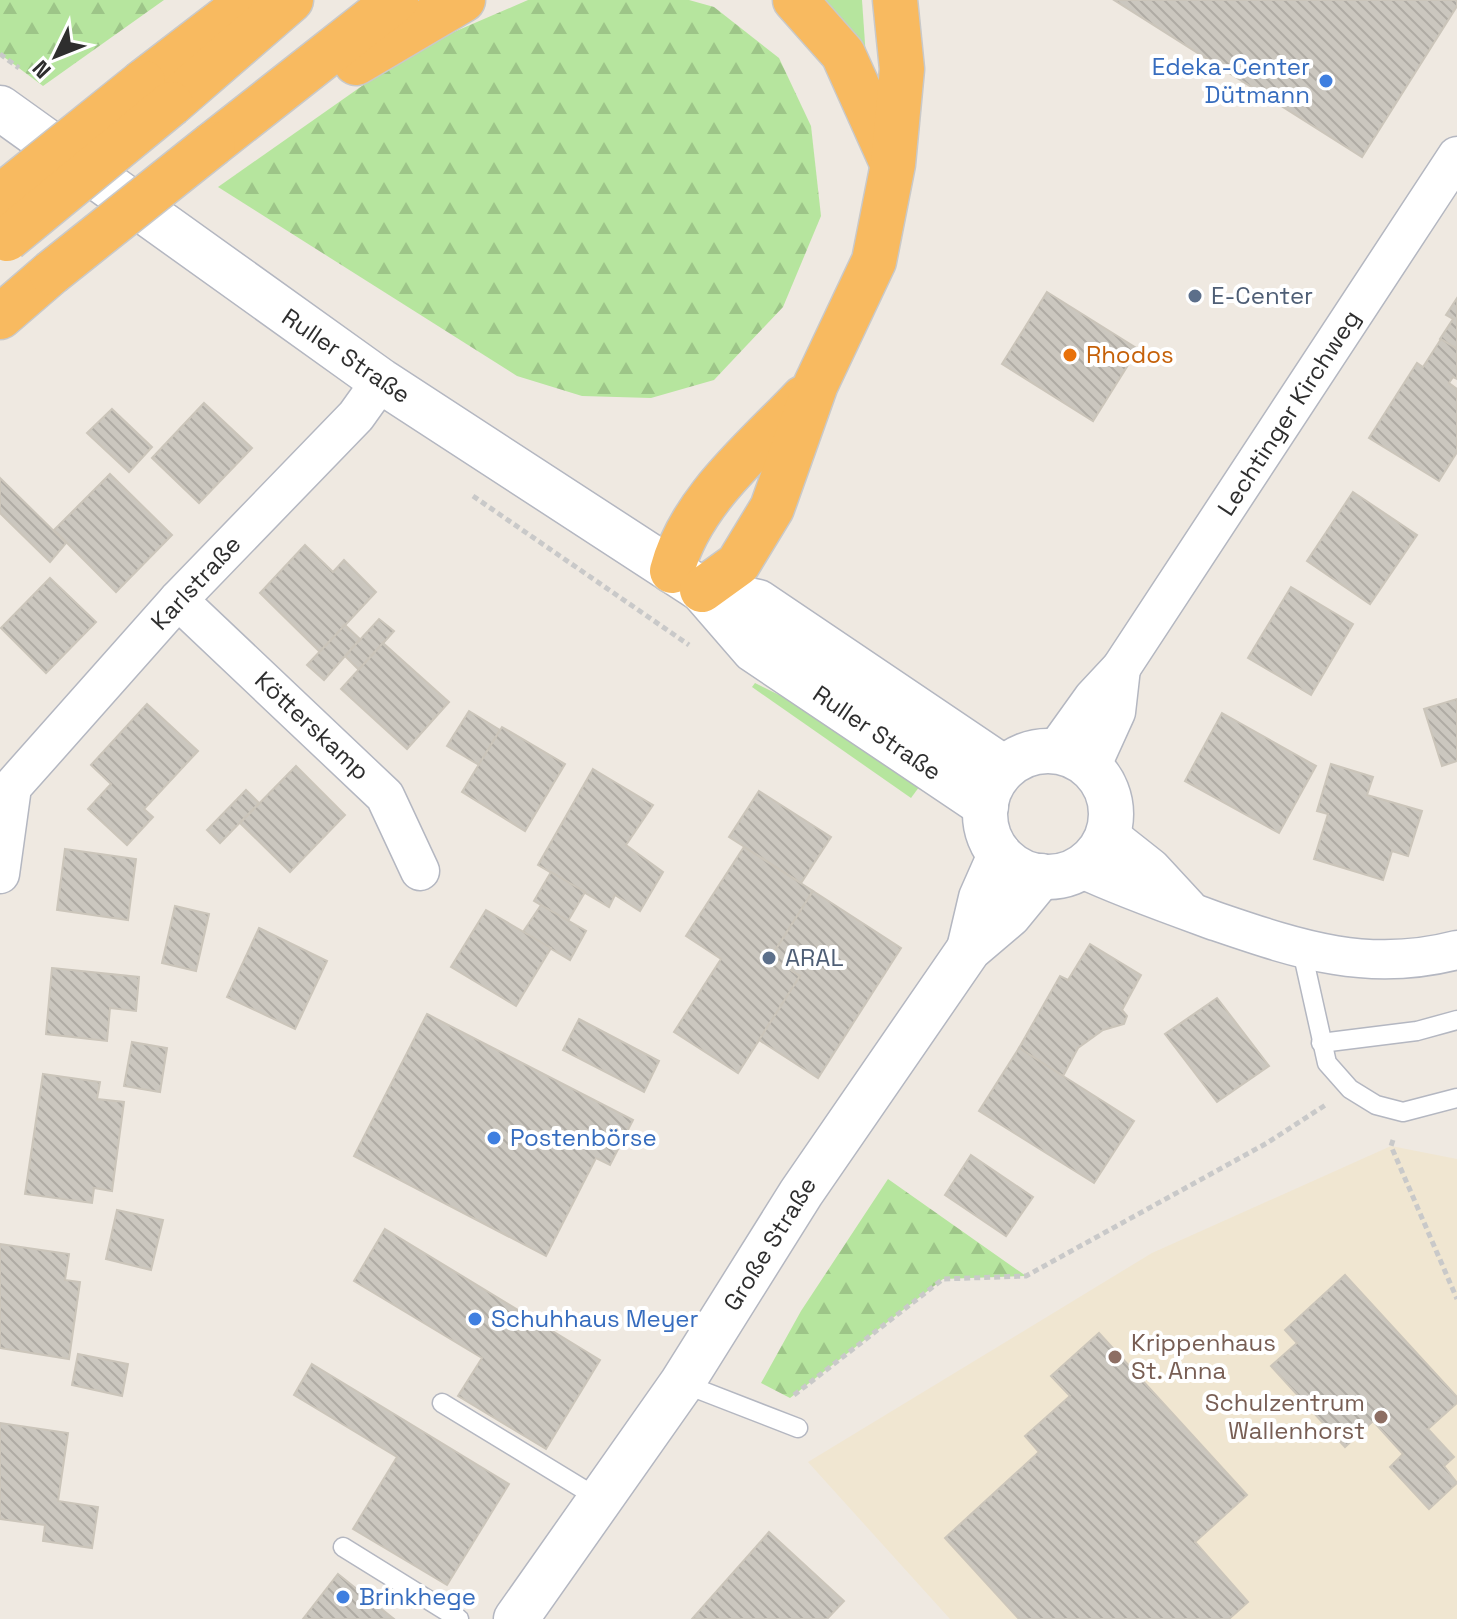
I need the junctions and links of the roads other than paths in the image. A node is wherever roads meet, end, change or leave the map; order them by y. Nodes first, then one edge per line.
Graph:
1 (250, 0) edge
2 (291, 0) edge
3 (396, 0) edge
4 (463, 0) edge
5 (795, 0) edge
6 (895, 0) edge
7 (286, 86) junction
8 (157, 93) junction
9 (0, 108) edge
10 (1457, 156) edge
11 (893, 164) junction
12 (2, 227) edge
13 (0, 317) edge
14 (381, 381) junction
15 (816, 384) junction
16 (687, 581) junction
17 (178, 600) junction
18 (1073, 759) junction
19 (1004, 768) junction
20 (6, 792) edge
21 (986, 806) junction
22 (1108, 834) junction
23 (1000, 855) junction
24 (420, 871) dead end
25 (1060, 872) junction
26 (0, 874) edge
27 (1193, 913) junction
28 (969, 949) junction
29 (1457, 950) edge
30 (1302, 951) junction
31 (1457, 1020) edge
32 (1321, 1043) junction
33 (1457, 1098) edge
34 (682, 1383) junction
35 (442, 1403) dead end
36 (798, 1428) dead end
37 (601, 1500) junction
38 (343, 1547) dead end
39 (459, 1619) edge
40 (516, 1619) edge

1 - 8 highway
2 - 8 highway
3 - 7 highway
4 - 7 highway
5 - 11 highway
6 - 11 highway
7 - 13 highway, bridge
8 - 12 highway, bridge
9 - 14 street, Ruller Straße
10 - 18 street, Lechtinger Kirchweg
11 - 15 highway
14 - 16 street, Ruller Straße
14 - 17 street, Karlstraße
15 - 16 highway
15 - 16 highway
16 - 19 street, Ruller Straße
16 - 21 street, Ruller Straße
17 - 20 street, Karlstraße
17 - 24 street, Kötterskamp
18 - 19 street
18 - 22 street
19 - 21 street
20 - 26 street, Karlstraße
21 - 23 street
22 - 25 street
22 - 27 street
23 - 25 street
23 - 28 street, Große Straße
25 - 27 street
25 - 28 street, Große Straße
27 - 30 street
28 - 34 street, Große Straße
29 - 30 street
30 - 32 lane
31 - 32 lane
32 - 33 lane
34 - 36 lane
34 - 37 street, Große Straße
35 - 37 lane
37 - 40 street, Große Straße
38 - 39 lane

